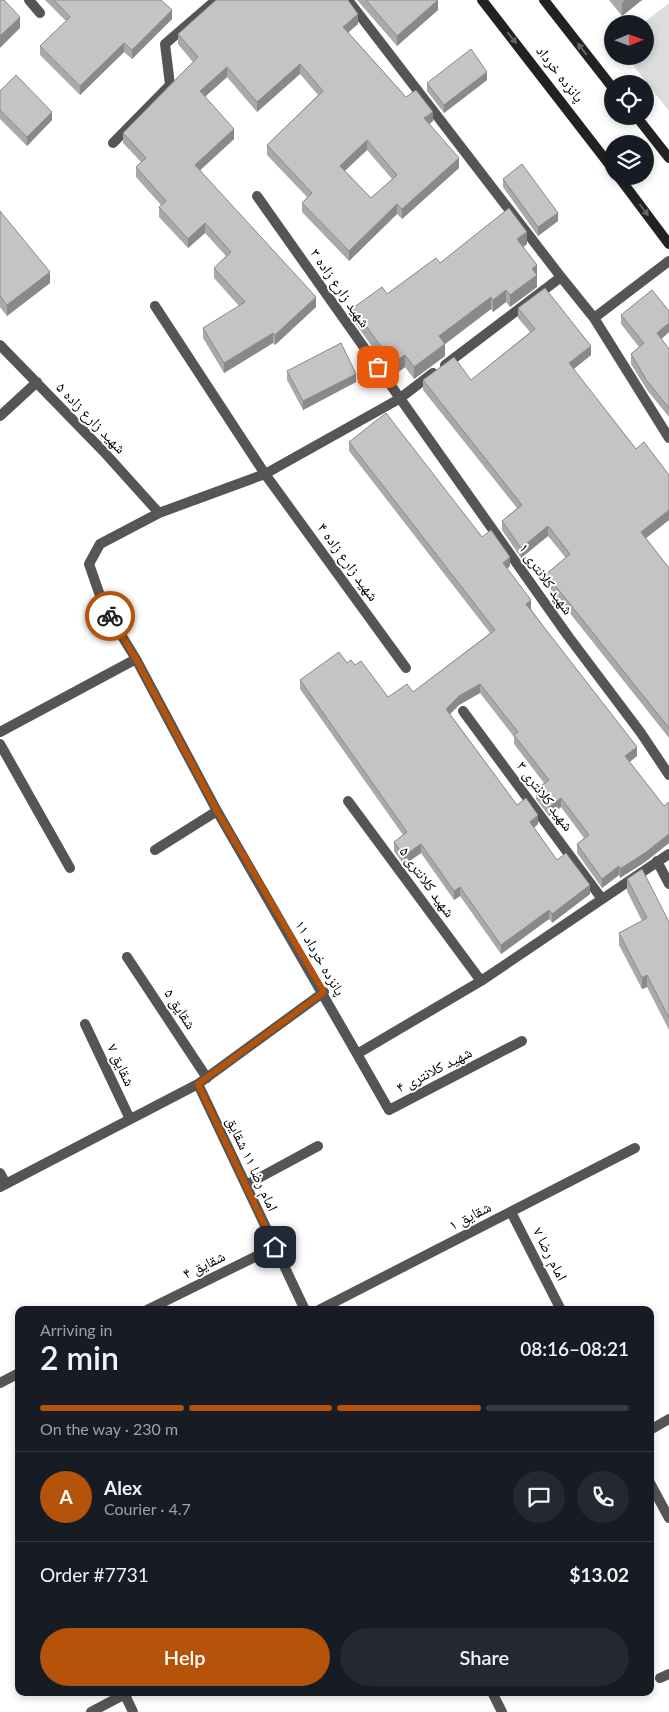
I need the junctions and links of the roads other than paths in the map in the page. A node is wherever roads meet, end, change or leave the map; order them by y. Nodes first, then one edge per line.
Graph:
1 (29, 0) edge
2 (216, 0) edge
3 (348, 0) edge
4 (482, 0) edge
5 (544, 0) edge
6 (40, 13) dead end
7 (604, 77) edge
8 (643, 125) edge
9 (113, 143) dead end
10 (604, 158) edge
11 (669, 158) edge
12 (625, 185) edge
13 (257, 196) dead end
14 (669, 244) edge
15 (669, 261) edge
16 (561, 277) junction
17 (155, 306) dead end
18 (594, 318) junction
19 (0, 345) edge
20 (37, 382) junction
21 (400, 399) junction
22 (0, 416) edge
23 (669, 438) edge
24 (265, 474) junction
25 (160, 513) junction
26 (136, 659) junction
27 (406, 668) dead end
28 (463, 711) dead end
29 (0, 732) edge
30 (0, 744) edge
31 (669, 775) edge
32 (348, 801) dead end
33 (217, 811) junction
34 (155, 850) dead end
35 (669, 854) edge
36 (658, 861) junction
37 (70, 868) dead end
38 (669, 884) edge
39 (602, 899) junction
40 (128, 957) dead end
41 (481, 981) junction
42 (324, 992) junction
43 (86, 1024) dead end
44 (522, 1041) dead end
45 (357, 1054) junction
46 (203, 1081) junction
47 (130, 1119) junction
48 (318, 1146) dead end
49 (635, 1148) dead end
50 (0, 1173) edge
51 (3, 1185) edge
52 (246, 1186) junction
53 (511, 1212) junction
54 (275, 1247) junction
55 (155, 1306) edge
56 (303, 1306) edge
57 (327, 1306) edge
58 (559, 1306) edge
59 (15, 1375) edge
60 (0, 1382) edge
61 (669, 1418) edge
62 (654, 1427) edge
63 (654, 1490) edge
64 (669, 1518) edge
65 (123, 1696) edge
66 (128, 1696) edge
67 (494, 1696) edge
68 (91, 1712) edge
69 (134, 1712) edge
70 (502, 1712) edge

1 - 6 street
2 - 9 street
3 - 16 street
4 -> 10 main road, پانزده خرداد
7 -> 5 main road
8 - 11 main road
12 -> 14 main road
13 - 21 street, شهید زارع زاده ۳
15 - 18 street
16 - 18 street
16 - 21 street, پانزده خرداد ۱۱
17 - 24 street, شهید زارع زاده ۴
18 - 23 street
19 - 20 street, شهید زارع زاده ۵
20 - 22 street
20 - 25 street, شهید زارع زاده ۵
21 - 24 street, پانزده خرداد ۱۱
21 - 31 street, شهید کلانتری ۱
24 - 25 street, پانزده خرداد ۱۱
24 - 27 street, شهید زارع زاده ۴
25 - 26 street, پانزده خرداد ۱۱
26 - 29 street
26 - 33 street, پانزده خرداد ۱۱
28 - 39 street, شهید کلانتری ۳
30 - 37 street
32 - 41 street, شهید کلانتری ۵
33 - 34 street
33 - 42 street, پانزده خرداد ۱۱
35 - 36 street
36 - 38 street
36 - 39 street
39 - 41 street
40 - 46 street, شقایق ۵
41 - 45 street
42 - 45 street, پانزده خرداد ۱۱
42 - 46 street
43 - 47 street, شقایق ۷
44 - 45 street, شهید کلانتری ۴
46 - 47 street
46 - 52 street, امام رضا ۱۱ شقایق
47 - 51 street
48 - 52 street
49 - 53 street, شقایق ۱
50 - 51 street
52 - 54 street, امام رضا ۱۱ شقایق
53 - 57 street, شقایق ۱
53 - 58 street, امام رضا ۷
54 - 55 street, شقایق ۴
54 - 56 street, امام رضا ۱۱ شقایق
59 - 60 street
61 - 62 street
63 - 64 street
65 - 68 street
66 - 69 street
67 - 70 street

